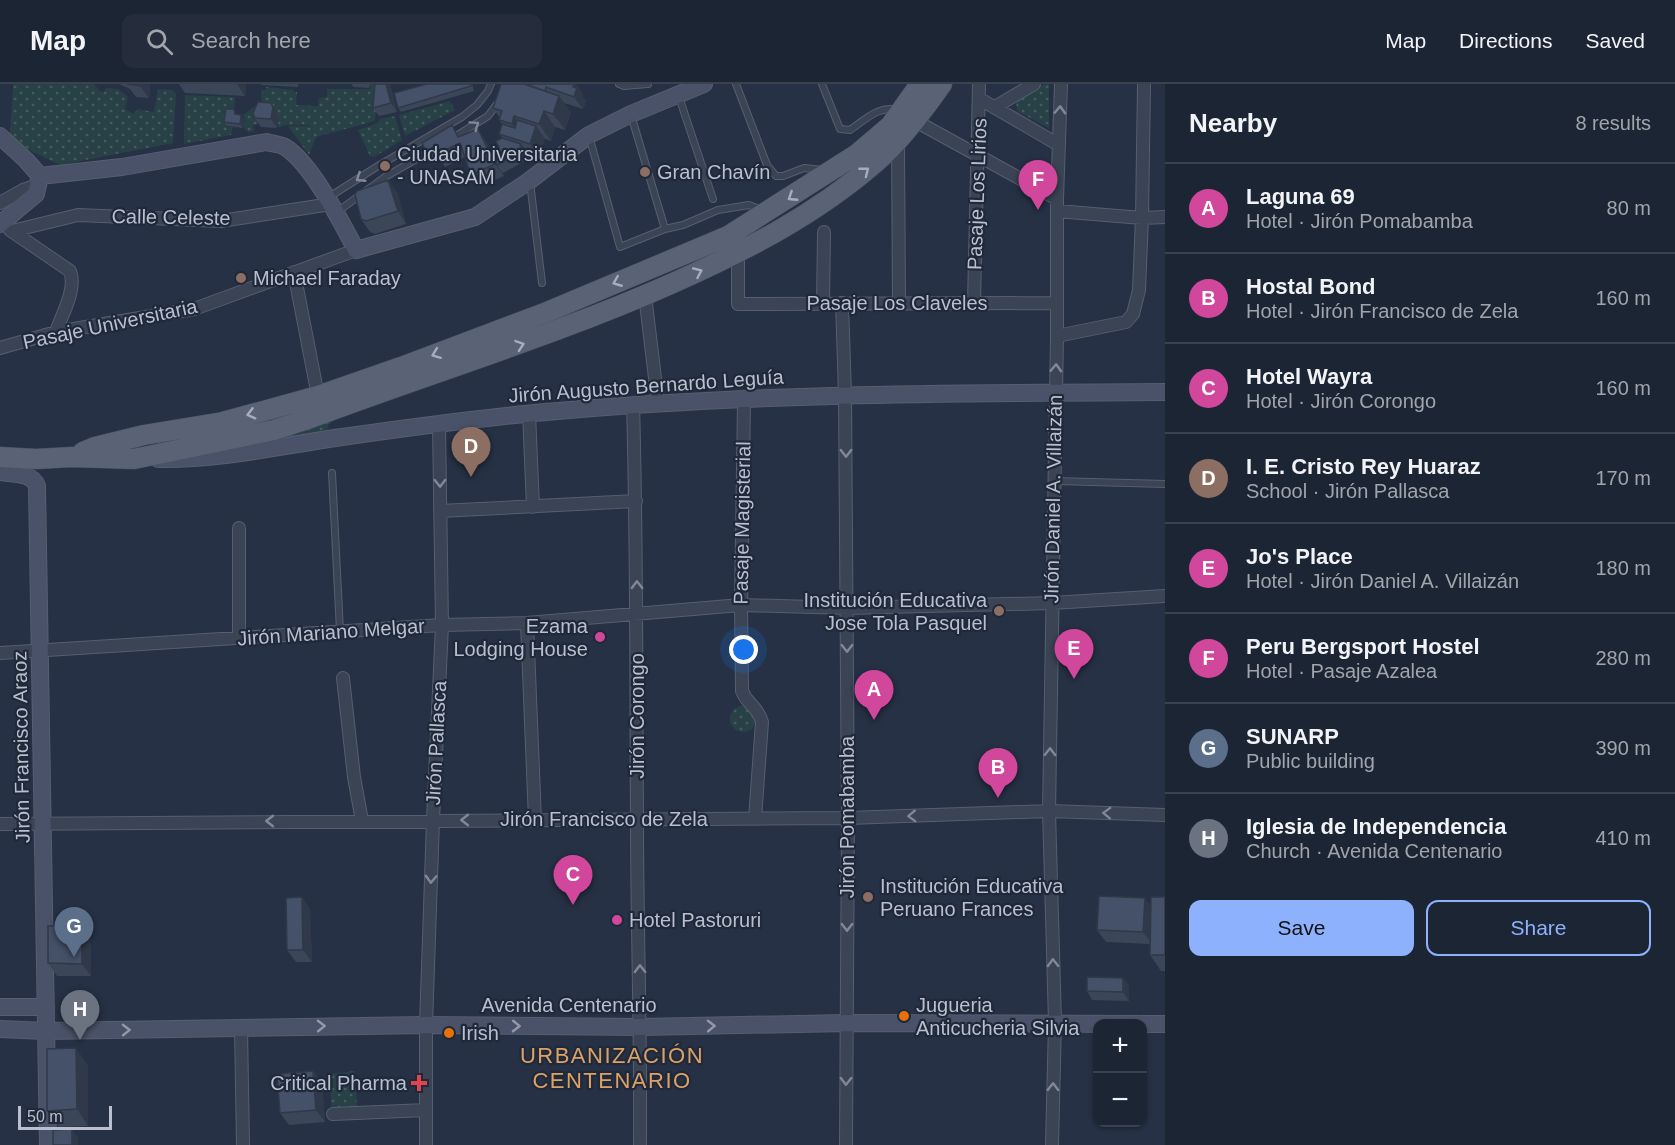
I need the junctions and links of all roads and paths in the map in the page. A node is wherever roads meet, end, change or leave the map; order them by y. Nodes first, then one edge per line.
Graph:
1 (491, 84) edge
2 (619, 84) edge
3 (648, 84) edge
4 (704, 84) edge
5 (736, 84) edge
6 (822, 84) edge
7 (920, 84) edge
8 (942, 84) edge
9 (979, 84) edge
10 (1034, 84) edge
11 (1061, 84) edge
12 (1144, 84) edge
13 (679, 96) junction
14 (980, 99) junction
15 (499, 101) edge
16 (995, 107) junction
17 (631, 114) junction
18 (901, 124) junction
19 (589, 135) junction
20 (0, 136) edge
21 (1059, 145) junction
22 (979, 156) junction
23 (830, 171) junction
24 (529, 181) junction
25 (43, 182) junction
26 (1056, 198) junction
27 (713, 199) dead end
28 (0, 203) edge
29 (332, 205) junction
30 (767, 212) junction
31 (1057, 212) junction
32 (1165, 217) edge
33 (1143, 218) junction
34 (4, 227) edge
35 (665, 229) junction
36 (824, 232) dead end
37 (356, 250) junction
38 (738, 254) junction
39 (294, 272) junction
40 (542, 283) dead end
41 (645, 295) junction
42 (823, 303) junction
43 (842, 303) junction
44 (899, 303) junction
45 (974, 303) junction
46 (1056, 303) junction
47 (56, 332) junction
48 (1057, 336) junction
49 (0, 348) edge
50 (1055, 392) junction
51 (1165, 392) edge
52 (845, 395) junction
53 (744, 400) junction
54 (658, 403) junction
55 (322, 404) junction
56 (633, 404) junction
57 (529, 413) junction
58 (439, 424) junction
59 (0, 457) edge
60 (72, 457) junction
61 (134, 459) junction
62 (0, 472) edge
63 (332, 473) dead end
64 (1054, 480) junction
65 (1165, 484) edge
66 (636, 501) junction
67 (533, 507) junction
68 (440, 511) junction
69 (239, 528) dead end
70 (1165, 596) edge
71 (1052, 603) junction
72 (741, 605) junction
73 (847, 608) junction
74 (638, 613) junction
75 (527, 623) junction
76 (442, 625) junction
77 (340, 631) junction
78 (239, 637) junction
79 (41, 652) junction
80 (0, 653) edge
81 (343, 678) dead end
82 (1049, 811) junction
83 (1165, 815) edge
84 (848, 818) junction
85 (637, 819) junction
86 (755, 819) junction
87 (433, 820) junction
88 (535, 820) junction
89 (362, 821) junction
90 (44, 823) junction
91 (0, 824) edge
92 (0, 1007) edge
93 (46, 1007) junction
94 (1055, 1022) junction
95 (847, 1023) junction
96 (1093, 1023) edge
97 (1147, 1024) edge
98 (1165, 1024) edge
99 (426, 1025) junction
100 (641, 1027) junction
101 (241, 1028) junction
102 (0, 1029) edge
103 (46, 1031) junction
104 (426, 1110) junction
105 (333, 1114) dead end
106 (48, 1145) edge
107 (243, 1145) edge
108 (426, 1145) edge
109 (640, 1145) edge
110 (846, 1145) edge
111 (1052, 1145) edge

1 -> 29 lane
2 - 3 lane
4 - 13 main road
5 - 23 lane
6 - 18 lane
7 - 18 main road
8 - 18 main road
9 - 14 street, Pasaje Los Lirios
10 - 16 street
21 -> 11 street, Jirón Daniel A. Villaizán
12 - 33 street
13 - 17 main road
13 - 27 lane
14 - 16 street
14 - 22 street, Pasaje Los Lirios
29 -> 15 lane
16 - 21 street
17 - 19 main road
17 - 35 lane
18 - 22 street
18 - 23 main road
38 -> 18 main road
18 - 44 street
19 - 24 main road
19 - 35 lane
20 - 25 main road
21 - 26 street, Jirón Daniel A. Villaizán
22 - 26 street
22 - 45 street, Pasaje Los Lirios
23 -> 30 main road
24 - 37 main road
24 - 40 lane
25 - 28 street
25 - 29 main road
25 - 34 main road
26 - 31 street, Jirón Daniel A. Villaizán
29 - 34 street, Calle Celeste
29 - 37 main road
30 - 35 lane
30 -> 55 main road
31 - 33 street
31 - 46 street, Jirón Daniel A. Villaizán
32 - 33 street
33 - 48 street
34 - 47 street
36 - 42 street
37 - 39 street, Pasaje Universitaria
41 -> 38 main road
38 - 42 street, Pasaje Los Claveles
39 - 47 street, Pasaje Universitaria
39 - 55 street
41 - 54 street
55 -> 41 main road
42 - 43 street, Pasaje Los Claveles
43 - 44 street, Pasaje Los Claveles
43 - 52 street, Jirón Pomabamba
44 - 45 street, Pasaje Los Claveles
45 - 46 street, Pasaje Los Claveles
46 - 48 street, Jirón Daniel A. Villaizán
47 - 49 street, Pasaje Universitaria
50 -> 48 street, Jirón Daniel A. Villaizán
50 - 51 main road, Jirón Augusto Bernardo Leguía
50 - 52 main road, Jirón Augusto Bernardo Leguía
50 - 64 street, Jirón Daniel A. Villaizán
52 - 53 main road, Jirón Augusto Bernardo Leguía
52 -> 73 street, Jirón Pomabamba
53 - 54 main road, Jirón Augusto Bernardo Leguía
53 - 72 street, Pasaje Magisterial
54 - 56 main road, Jirón Augusto Bernardo Leguía
55 -> 60 main road
55 - 61 main road
56 - 57 main road, Jirón Augusto Bernardo Leguía
56 - 66 street, Jirón Corongo
57 - 58 main road, Jirón Augusto Bernardo Leguía
57 - 67 street
58 - 61 main road, Jirón Augusto Bernardo Leguía
58 -> 68 street, Jirón Pallasca
59 - 60 main road
60 - 61 main road
62 - 79 main road, Jirón Francisco Araoz
63 - 77 lane
64 - 65 lane
64 - 71 street, Jirón Daniel A. Villaizán
66 - 67 street
74 -> 66 street, Jirón Corongo
67 - 68 street
68 - 76 street, Jirón Pallasca
69 - 78 street
70 - 71 street, Jirón Mariano Melgar
71 - 73 street, Jirón Mariano Melgar
82 -> 71 street, Jirón Daniel A. Villaizán
72 - 73 street, Jirón Mariano Melgar
72 - 74 street, Jirón Mariano Melgar
72 - 86 street, Pasaje Magisterial
73 -> 84 street, Jirón Pomabamba
74 - 75 street, Jirón Mariano Melgar
74 - 85 street, Jirón Corongo
75 - 76 street, Jirón Mariano Melgar
75 - 88 street
76 - 77 street, Jirón Mariano Melgar
76 - 87 street, Jirón Pallasca
77 - 78 street, Jirón Mariano Melgar
78 - 79 street, Jirón Mariano Melgar
79 - 80 street, Jirón Mariano Melgar
79 - 90 main road, Jirón Francisco Araoz
81 - 89 street
83 -> 82 street, Jirón Francisco de Zela
82 -> 84 street, Jirón Francisco de Zela
94 -> 82 street, Jirón Daniel A. Villaizán
84 - 86 street, Jirón Francisco de Zela
84 -> 95 street, Jirón Pomabamba
85 - 86 street, Jirón Francisco de Zela
85 - 88 street, Jirón Francisco de Zela
100 -> 85 street, Jirón Corongo
88 -> 87 street, Jirón Francisco de Zela
87 - 89 street, Jirón Francisco de Zela
87 -> 99 street, Jirón Pallasca
89 -> 90 street, Jirón Francisco de Zela
90 - 91 street, Jirón Francisco de Zela
90 - 93 main road, Jirón Francisco Araoz
92 - 93 main road
93 - 103 main road, Jirón Francisco Araoz
94 - 95 main road, Avenida Centenario
94 - 96 main road, Avenida Centenario
111 -> 94 street, Jirón Daniel A. Villaizán
100 -> 95 main road, Avenida Centenario
95 -> 110 street, Jirón Pomabamba
97 - 98 main road, Avenida Centenario
99 -> 100 main road, Avenida Centenario
101 -> 99 main road, Avenida Centenario
99 - 104 street, Jirón Pallasca
100 - 109 street, Jirón Corongo
103 -> 101 main road, Avenida Centenario
101 - 107 street
102 - 103 main road, Avenida Centenario
103 - 106 main road, Jirón Francisco Araoz
104 - 105 street
104 - 108 street, Jirón Pallasca

